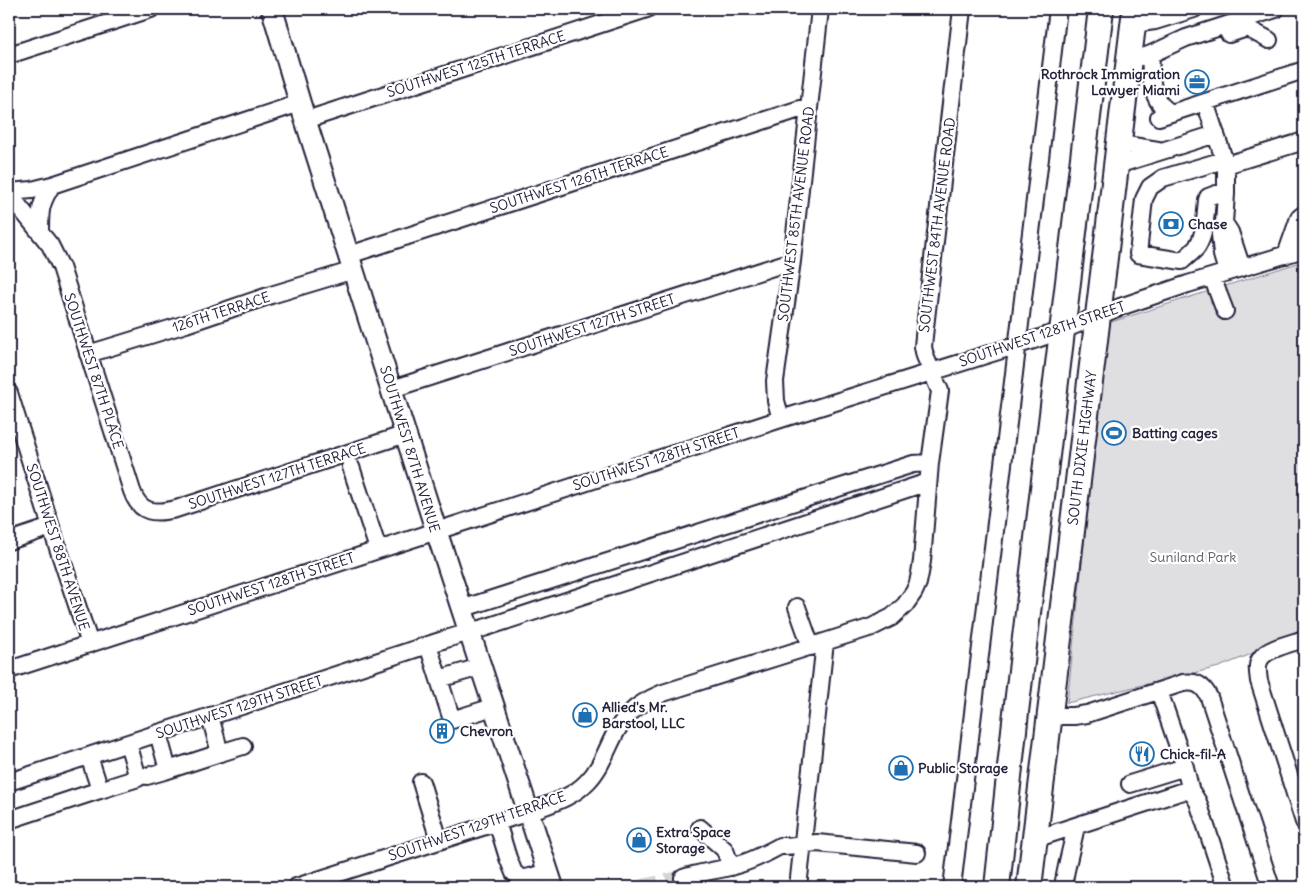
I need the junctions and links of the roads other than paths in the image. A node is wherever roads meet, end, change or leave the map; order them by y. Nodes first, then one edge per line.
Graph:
1 (152, 9) edge
2 (272, 9) edge
3 (647, 9) edge
4 (820, 9) edge
5 (962, 9) edge
6 (1058, 9) edge
7 (1101, 9) edge
8 (1276, 9) edge
9 (1185, 10) edge
10 (1140, 40) edge
11 (1269, 40) dead end
12 (1097, 42) junction
13 (9, 55) edge
14 (1304, 70) edge
15 (1205, 102) junction
16 (810, 106) junction
17 (303, 111) junction
18 (1216, 134) junction
19 (1304, 141) edge
20 (1118, 155) junction
21 (1225, 162) junction
22 (52, 185) junction
23 (9, 193) edge
24 (1226, 194) junction
25 (1303, 214) edge
26 (40, 232) junction
27 (1304, 249) edge
28 (1286, 255) junction
29 (1182, 260) junction
30 (792, 261) junction
31 (351, 262) junction
32 (1227, 272) junction
33 (1188, 284) junction
34 (1225, 311) dead end
35 (1098, 316) junction
36 (1063, 330) junction
37 (1018, 345) junction
38 (88, 354) junction
39 (932, 372) junction
40 (392, 389) junction
41 (9, 393) edge
42 (12, 412) edge
43 (781, 419) junction
44 (406, 434) junction
45 (930, 463) junction
46 (351, 467) dead end
47 (928, 482) junction
48 (146, 510) joint
49 (51, 527) junction
50 (436, 530) junction
51 (9, 540) edge
52 (378, 549) junction
53 (797, 606) dead end
54 (462, 609) junction
55 (899, 611) joint
56 (469, 632) junction
57 (1304, 639) edge
58 (90, 644) junction
59 (428, 645) junction
60 (818, 645) junction
61 (480, 667) junction
62 (9, 670) edge
63 (439, 679) junction
64 (1159, 692) junction
65 (494, 707) junction
66 (1016, 712) junction
67 (210, 716) junction
68 (1050, 716) junction
69 (158, 733) junction
70 (128, 743) junction
71 (243, 746) dead end
72 (220, 754) junction
73 (90, 756) junction
74 (1185, 767) junction
75 (168, 770) junction
76 (147, 776) dead end
77 (9, 782) edge
78 (421, 782) dead end
79 (1130, 784) dead end
80 (100, 790) junction
81 (1190, 792) junction
82 (529, 812) junction
83 (9, 820) edge
84 (497, 822) junction
85 (1304, 822) edge
86 (1076, 826) junction
87 (700, 828) dead end
88 (1035, 839) junction
89 (439, 840) junction
90 (802, 845) junction
91 (917, 853) dead end
92 (731, 867) junction
93 (682, 878) tunnel mouth
94 (551, 880) edge
95 (296, 887) edge
96 (798, 887) edge
97 (952, 887) edge
98 (997, 887) edge
99 (1029, 887) edge
100 (1063, 887) edge
101 (1226, 887) edge
102 (1271, 887) edge

1 - 13 street
2 - 17 main road, SOUTHWEST 87TH AVENUE
3 - 17 street, SOUTHWEST 125TH TERRACE
4 - 16 street, SOUTHWEST 85TH AVENUE ROAD
5 - 39 street, SOUTHWEST 84TH AVENUE ROAD
6 - 37 street
7 - 12 highway
8 - 10 street
9 - 10 street
10 - 11 street
10 - 12 highway
10 - 15 street
10 - 20 highway, SOUTH DIXIE HIGHWAY
12 - 36 highway
14 - 15 street
15 - 18 street
16 - 30 street, SOUTHWEST 85TH AVENUE ROAD
16 - 31 street, SOUTHWEST 126TH TERRACE
17 - 22 street, SOUTHWEST 125TH TERRACE
17 - 31 main road, SOUTHWEST 87TH AVENUE
18 - 20 street
18 - 21 street
19 - 21 street
20 - 35 highway, SOUTH DIXIE HIGHWAY
21 - 24 street
21 - 29 street
22 - 23 street, SOUTHWEST 125TH TERRACE
22 - 26 street
23 - 26 street, SOUTHWEST 87TH PLACE
24 - 29 street
24 - 32 street
25 - 28 street
26 - 38 street, SOUTHWEST 87TH PLACE
27 - 28 street, SOUTHWEST 128TH STREET
28 - 32 street, SOUTHWEST 128TH STREET
29 - 33 street
30 - 40 street, SOUTHWEST 127TH STREET
30 - 43 street, SOUTHWEST 85TH AVENUE ROAD
31 - 38 street, 126TH TERRACE
31 - 40 main road, SOUTHWEST 87TH AVENUE
32 - 33 street, SOUTHWEST 128TH STREET
32 - 34 street
33 - 35 street, SOUTHWEST 128TH STREET
35 - 36 street, SOUTHWEST 128TH STREET
35 - 68 highway, SOUTH DIXIE HIGHWAY
36 - 37 street, SOUTHWEST 128TH STREET
36 - 66 highway
37 - 39 street, SOUTHWEST 128TH STREET
37 - 97 street
38 - 48 street, SOUTHWEST 87TH PLACE
39 - 43 street, SOUTHWEST 128TH STREET
39 - 45 street, SOUTHWEST 84TH AVENUE ROAD
40 - 44 main road, SOUTHWEST 87TH AVENUE
41 - 42 street, SOUTHWEST 88TH AVENUE
42 - 49 street, SOUTHWEST 88TH AVENUE
43 - 50 street, SOUTHWEST 128TH STREET
44 - 48 street, SOUTHWEST 127TH TERRACE
44 - 50 main road, SOUTHWEST 87TH AVENUE
45 - 47 street, SOUTHWEST 84TH AVENUE ROAD
45 - 54 street
46 - 52 street
47 - 55 street, SOUTHWEST 84TH AVENUE ROAD
47 - 56 street, SOUTHWEST 129TH STREET
49 - 51 street
49 - 58 street, SOUTHWEST 88TH AVENUE
50 - 52 street, SOUTHWEST 128TH STREET
50 - 54 main road, SOUTHWEST 87TH AVENUE
52 - 58 street, SOUTHWEST 128TH STREET
53 - 60 street
54 - 56 main road, SOUTHWEST 87TH AVENUE
55 - 60 street, SOUTHWEST 129TH TERRACE
56 - 59 street, SOUTHWEST 129TH STREET
56 - 61 main road, SOUTHWEST 87TH AVENUE
57 - 85 street
58 - 62 street, SOUTHWEST 128TH STREET
59 - 63 street
59 - 67 street, SOUTHWEST 129TH STREET
60 - 82 street, SOUTHWEST 129TH TERRACE
60 - 90 street
61 - 63 street
61 - 65 main road, SOUTHWEST 87TH AVENUE
63 - 65 street
64 - 68 street
64 - 74 street
64 - 102 street
65 - 82 main road, SOUTHWEST 87TH AVENUE
66 - 68 highway
66 - 98 highway
67 - 69 street, SOUTHWEST 129TH STREET
67 - 72 street
68 - 88 highway, SOUTH DIXIE HIGHWAY
69 - 70 street, SOUTHWEST 129TH STREET
69 - 75 street
70 - 73 street, SOUTHWEST 129TH STREET
70 - 80 street
71 - 72 street
72 - 75 street
73 - 77 street, SOUTHWEST 129TH STREET
73 - 80 street
74 - 79 street
74 - 81 street
75 - 76 street
78 - 89 street
80 - 83 street
81 - 86 street
81 - 101 street
82 - 84 street, SOUTHWEST 129TH TERRACE
82 - 94 main road, SOUTHWEST 87TH AVENUE
84 - 89 street, SOUTHWEST 129TH TERRACE
84 - 94 street
86 - 88 street
86 - 100 street
87 - 92 street
88 - 99 highway, SOUTH DIXIE HIGHWAY
89 - 95 street, SOUTHWEST 129TH TERRACE
90 - 91 street
90 - 92 street
90 - 96 street
92 - 93 street

